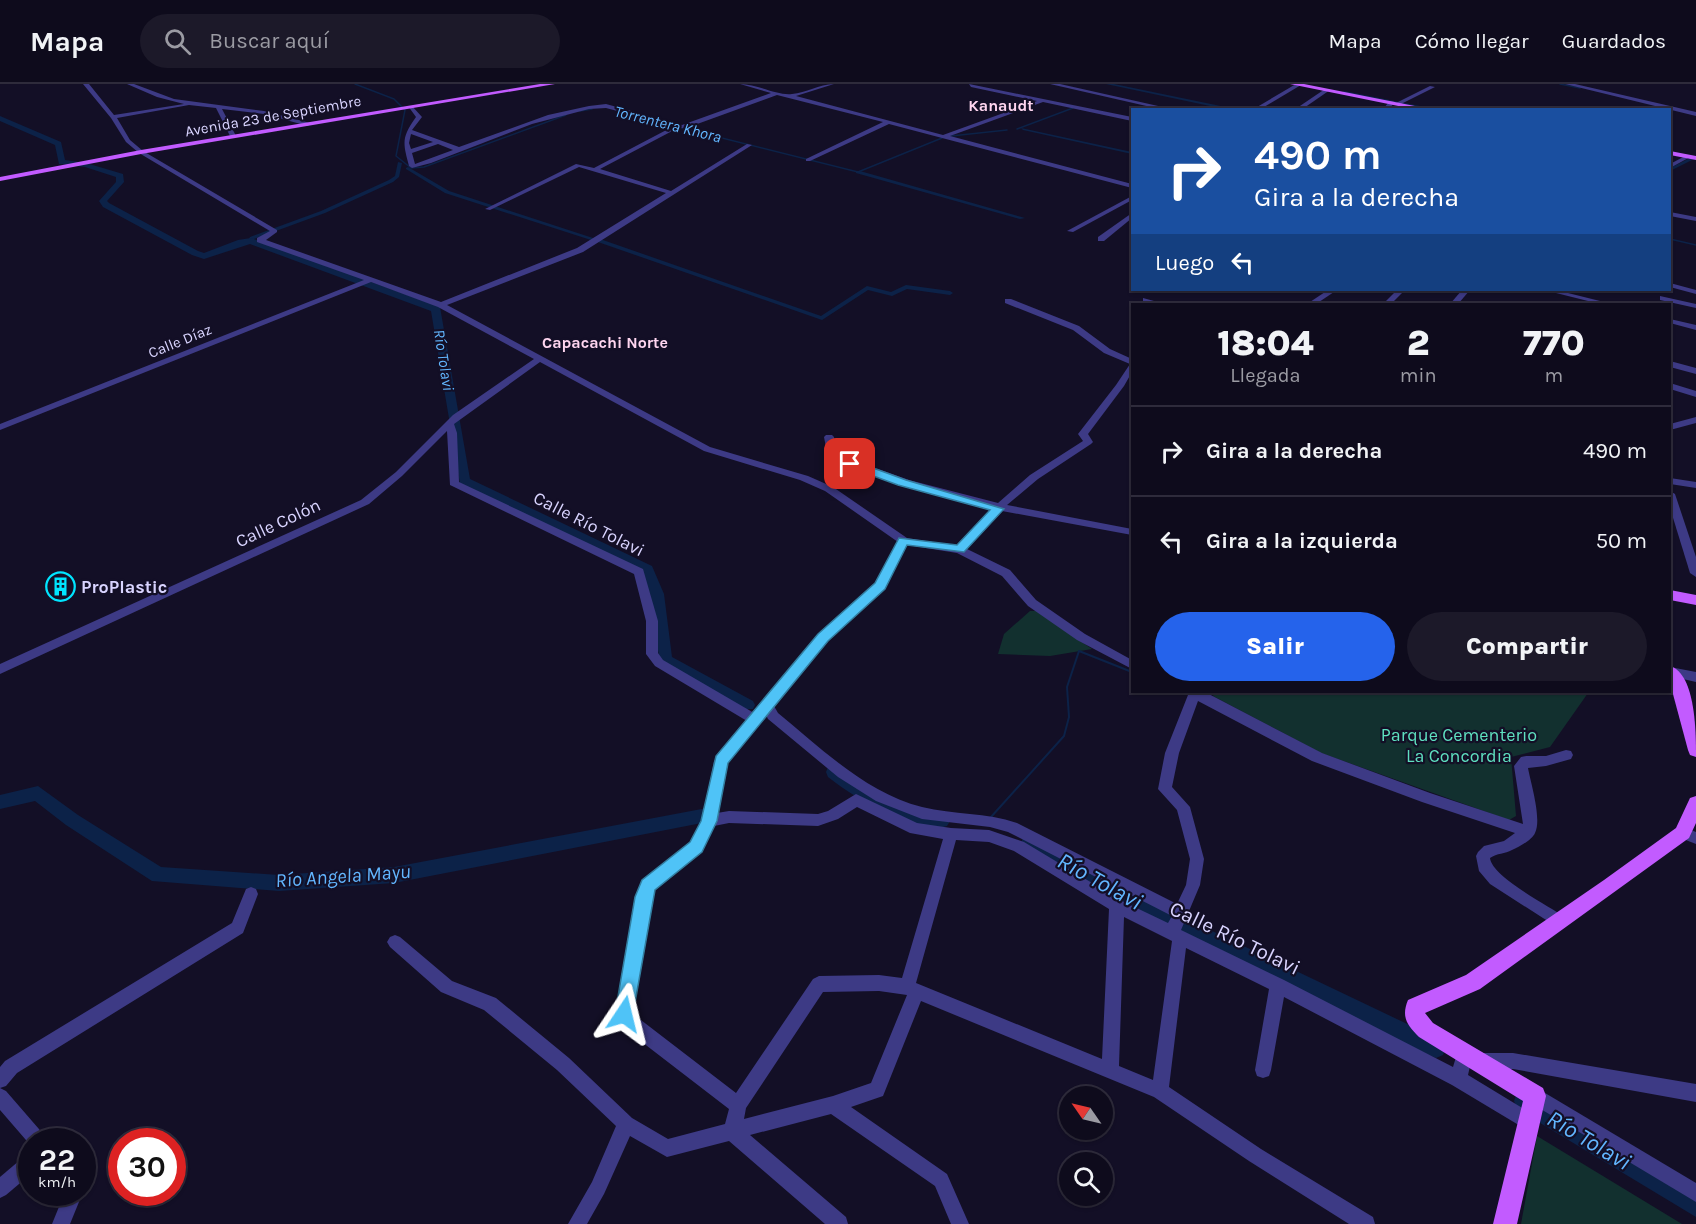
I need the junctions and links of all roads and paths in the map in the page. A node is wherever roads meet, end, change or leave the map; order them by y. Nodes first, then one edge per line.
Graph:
1 (87, 84) edge
2 (130, 84) edge
3 (552, 84) edge
4 (743, 84) edge
5 (831, 84) edge
6 (971, 85) edge
7 (1301, 85) edge
8 (1567, 85) edge
9 (1053, 86) edge
10 (1432, 87) dead end
11 (1327, 90) junction
12 (776, 93) junction
13 (1098, 94) junction
14 (790, 97) junction
15 (1042, 97) junction
16 (1395, 103) junction
17 (193, 104) junction
18 (1652, 105) junction
19 (219, 108) junction
20 (406, 108) junction
21 (1164, 108) edge
22 (1258, 108) edge
23 (1299, 108) edge
24 (1387, 108) edge
25 (1421, 108) edge
26 (1662, 108) edge
27 (1665, 108) edge
28 (1082, 109) junction
29 (1671, 109) edge
30 (1671, 111) edge
31 (1696, 115) edge
32 (113, 117) junction
33 (1131, 119) edge
34 (888, 122) junction
35 (308, 124) junction
36 (677, 127) junction
37 (409, 131) junction
38 (233, 136) junction
39 (944, 136) junction
40 (438, 142) junction
41 (748, 145) dead end
42 (460, 150) junction
43 (141, 152) junction
44 (407, 152) junction
45 (1671, 153) edge
46 (1693, 157) edge
47 (808, 160) dead end
48 (1671, 166) edge
49 (594, 170) junction
50 (0, 179) edge
51 (1131, 186) edge
52 (672, 193) junction
53 (1130, 201) edge
54 (488, 208) dead end
55 (1671, 214) edge
56 (1101, 215) junction
57 (1131, 216) edge
58 (1696, 219) edge
59 (1124, 221) junction
60 (1131, 224) edge
61 (1071, 231) dead end
62 (1101, 239) dead end
63 (366, 281) junction
64 (1671, 281) edge
65 (1331, 291) edge
66 (1400, 291) edge
67 (1466, 291) edge
68 (1552, 291) edge
69 (1696, 292) edge
70 (1664, 297) edge
71 (1146, 300) dead end
72 (1008, 301) dead end
73 (1157, 303) edge
74 (1313, 303) edge
75 (1387, 303) edge
76 (1455, 303) edge
77 (1594, 303) edge
78 (441, 305) junction
79 (1696, 306) edge
80 (1671, 321) edge
81 (1696, 328) edge
82 (539, 359) junction
83 (1131, 363) edge
84 (1671, 364) edge
85 (1131, 366) edge
86 (1696, 371) edge
87 (1671, 386) edge
88 (1696, 394) edge
89 (1696, 420) edge
90 (451, 421) junction
91 (1671, 427) edge
92 (0, 428) edge
93 (829, 437) dead end
94 (1671, 481) edge
95 (1696, 485) edge
96 (1671, 500) edge
97 (999, 509) junction
98 (1675, 523) edge
99 (1131, 532) edge
100 (904, 541) junction
101 (960, 550) junction
102 (1696, 573) edge
103 (1671, 596) edge
104 (1696, 600) edge
105 (1131, 664) edge
106 (0, 669) edge
107 (1671, 672) edge
108 (1671, 673) edge
109 (1696, 677) edge
110 (1196, 693) edge
111 (1198, 693) edge
112 (767, 706) junction
113 (754, 719) junction
114 (1696, 750) edge
115 (1566, 755) dead end
116 (1696, 803) edge
117 (709, 821) junction
118 (1529, 832) junction
119 (951, 834) junction
120 (1690, 836) edge
121 (251, 894) dead end
122 (1117, 906) junction
123 (1179, 913) junction
124 (1560, 921) junction
125 (1174, 935) junction
126 (395, 942) dead end
127 (1278, 986) junction
128 (912, 989) junction
129 (1471, 1057) junction
130 (1110, 1068) junction
131 (1263, 1070) dead end
132 (1458, 1079) junction
133 (0, 1080) edge
134 (1160, 1091) junction
135 (1696, 1094) edge
136 (1535, 1096) junction
137 (0, 1097) edge
138 (738, 1105) junction
139 (833, 1105) junction
140 (1528, 1121) junction
141 (626, 1124) junction
142 (27, 1128) edge
143 (732, 1132) junction
144 (18, 1173) edge
145 (0, 1189) edge
146 (1696, 1193) edge
147 (68, 1206) edge
148 (61, 1224) edge
149 (577, 1224) edge
150 (839, 1224) edge
151 (960, 1224) edge
152 (1366, 1224) edge
153 (1505, 1224) edge

1 - 32 street
2 - 17 street
3 - 20 main road, Avenida 23 de Septiembre
4 - 12 street
5 - 14 street
6 - 15 street
7 - 11 main road
7 - 22 street
8 - 18 street
9 - 13 street
10 - 16 street
11 - 16 main road
11 - 23 street
12 - 14 street
12 - 36 street
13 - 21 street
13 - 28 street
14 - 34 street
15 - 28 street
15 - 39 street
16 - 24 street
16 - 25 main road
17 - 19 street
17 - 32 street
18 - 26 street
18 - 27 street
19 - 35 street
19 - 38 street
20 - 35 main road, Avenida 23 de Septiembre
20 - 37 street
28 - 33 street
29 - 31 street
30 - 31 street
32 - 43 street
34 - 39 street
34 - 47 street
35 - 38 main road, Avenida 23 de Septiembre
36 - 42 street
36 - 49 street
37 - 40 street
37 - 44 street
38 - 43 main road, Avenida 23 de Septiembre
39 - 51 street
40 - 42 street
40 - 44 street
41 - 52 street
42 - 44 street
43 - 50 main road, Avenida 23 de Septiembre
43 - 63 street
45 - 46 main road
46 - 48 street
49 - 52 street
49 - 54 street
52 - 78 street
53 - 56 street
55 - 58 street
56 - 59 street
56 - 61 street
57 - 59 street
59 - 60 street
59 - 62 street
63 - 78 street
63 - 92 street, Calle Díaz
64 - 69 street
65 - 74 street
66 - 75 street
67 - 76 street
68 - 77 street
70 - 79 street
71 - 73 street
72 - 83 street
78 - 82 street
80 - 81 street
82 - 90 street, Calle Colón
82 - 100 street
84 - 86 street
85 - 97 street
87 - 88 street
89 - 91 street
90 - 106 street, Calle Colón
90 - 113 street, Calle Río Tolavi
93 - 97 street
94 - 95 street
96 - 98 street
97 - 99 street
97 - 101 street
98 - 102 street
100 - 101 street
100 - 112 street
101 - 105 street
103 - 104 main road
107 - 109 street
108 - 114 main road
110 - 123 street
111 - 118 street
112 - 113 street
112 - 123 street, Calle Río Tolavi
113 - 117 street
115 - 118 street
116 - 120 main road
117 - 119 street, Calle Río Tolavi
117 - 138 street
118 - 124 street
119 - 122 street, Calle Río Tolavi
119 - 128 street
120 - 124 main road
121 - 133 street
122 - 125 street, Calle Río Tolavi
122 - 130 street
123 - 125 street
124 - 129 main road
125 - 127 street, Calle Río Tolavi
125 - 134 street
126 - 141 street
127 - 131 street
127 - 132 street, Calle Río Tolavi
128 - 130 street
128 - 138 street
128 - 139 street
129 - 132 street
129 - 135 street
129 - 136 main road
130 - 134 street
132 - 140 street, Calle Río Tolavi
134 - 152 street
136 - 140 main road
136 - 146 street
137 - 142 street
138 - 143 street
139 - 143 street
139 - 151 street
140 - 153 main road
141 - 143 street
141 - 149 street
143 - 150 street
144 - 145 street
147 - 148 street

